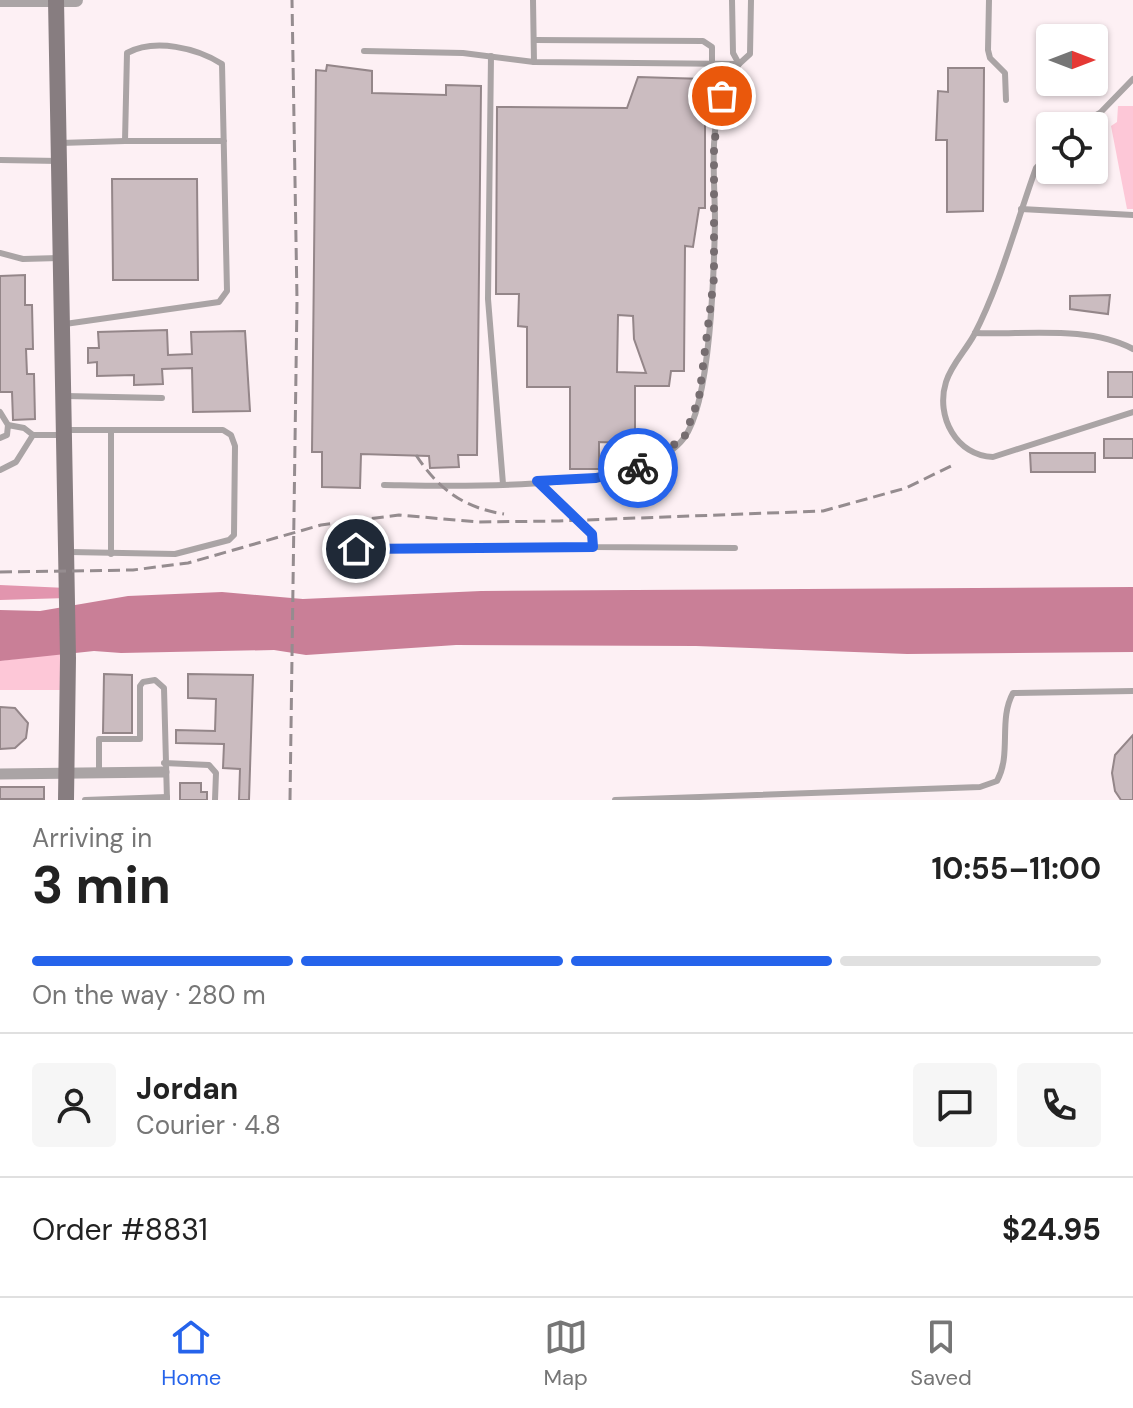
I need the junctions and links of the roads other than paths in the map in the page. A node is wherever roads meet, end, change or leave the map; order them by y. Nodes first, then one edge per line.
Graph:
1 (0, 0) edge
2 (56, 0) edge
3 (76, 0) edge
4 (533, 0) edge
5 (732, 0) edge
6 (751, 0) edge
7 (989, 0) edge
8 (535, 40) junction
9 (364, 51) dead end
10 (491, 56) junction
11 (534, 62) junction
12 (712, 62) junction
13 (739, 64) junction
14 (1133, 79) edge
15 (1006, 100) dead end
16 (1101, 112) edge
17 (125, 141) junction
18 (224, 141) junction
19 (58, 143) junction
20 (0, 160) edge
21 (59, 161) junction
22 (1036, 168) edge
23 (1021, 209) junction
24 (1133, 215) edge
25 (0, 253) edge
26 (60, 258) junction
27 (62, 324) junction
28 (975, 333) junction
29 (1133, 349) edge
30 (63, 396) junction
31 (162, 398) dead end
32 (0, 412) edge
33 (1133, 412) edge
34 (8, 425) junction
35 (111, 430) junction
36 (64, 432) junction
37 (33, 435) junction
38 (0, 438) edge
39 (0, 470) edge
40 (537, 481) junction
41 (503, 484) junction
42 (384, 485) dead end
43 (593, 547) junction
44 (735, 548) dead end
45 (356, 549) dead end
46 (66, 552) junction
47 (111, 554) junction
48 (1133, 691) edge
49 (164, 768) junction
50 (66, 773) junction
51 (99, 773) junction
52 (0, 774) edge
53 (167, 799) edge
54 (66, 800) edge
55 (85, 800) edge
56 (215, 800) edge
57 (615, 800) edge

1 - 2 street
2 - 3 street
2 - 19 main road
4 - 8 lane
5 - 13 lane
6 - 13 lane
7 - 15 lane
8 - 11 lane
8 - 12 lane
9 - 10 lane
10 - 11 lane
10 - 41 lane
11 - 12 lane
12 - 13 lane
13 - 40 lane
14 - 16 lane
17 - 18 lane
17 - 18 lane
17 - 19 lane
18 - 27 lane
19 - 21 main road
20 - 21 lane
21 - 26 main road
22 - 23 lane
23 - 24 lane
23 - 28 lane
25 - 26 lane
26 - 27 main road
27 - 30 main road
28 - 29 lane
28 - 33 lane
30 - 31 lane
30 - 36 main road
32 - 34 lane
34 - 37 lane
34 - 38 lane
35 - 36 lane
35 - 47 lane
35 - 47 lane
36 - 37 lane
36 - 46 main road
37 - 39 lane
40 - 41 lane
40 - 43 lane
41 - 42 lane
43 - 44 lane
43 - 45 lane
46 - 47 lane
46 - 50 main road
48 - 57 lane
49 - 51 street
49 - 51 lane
49 - 53 lane
49 - 56 lane
50 - 51 street
50 - 52 street
50 - 54 main road
53 - 55 lane

